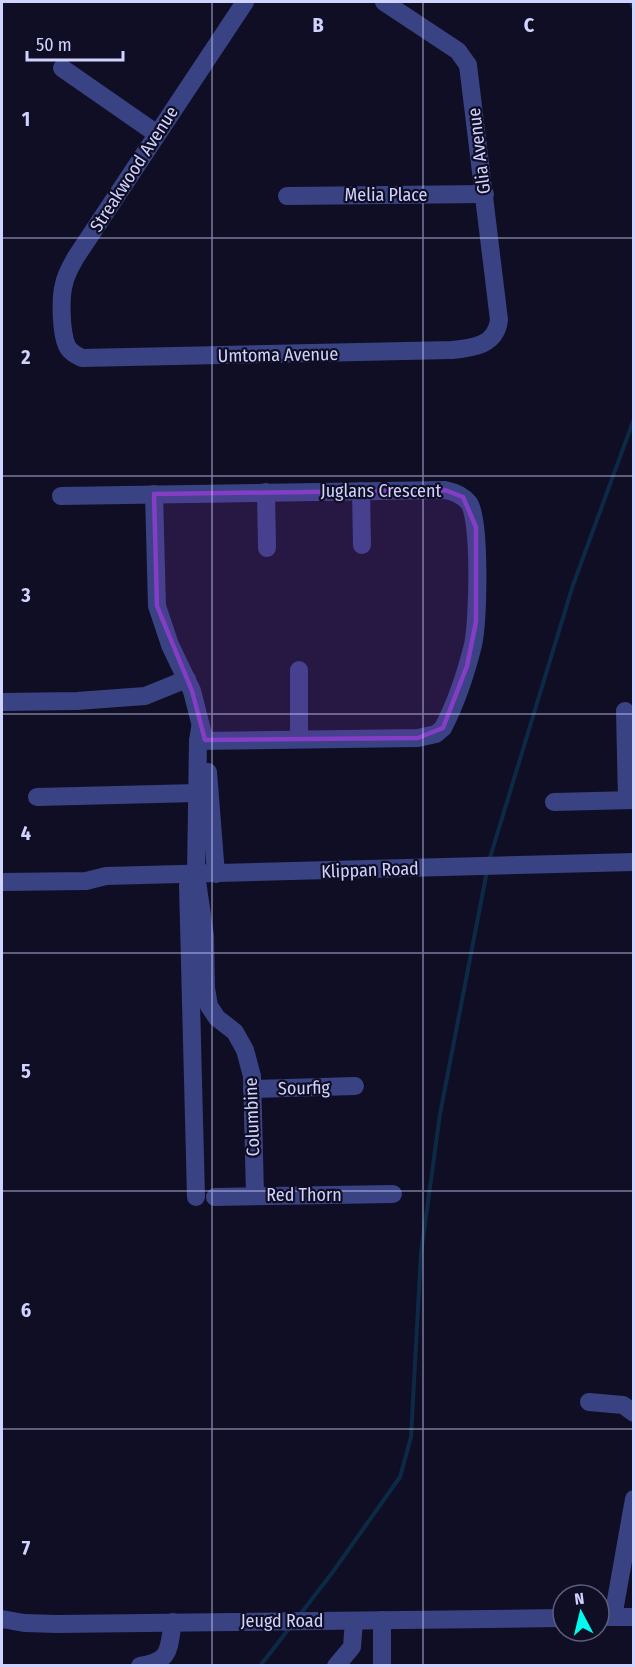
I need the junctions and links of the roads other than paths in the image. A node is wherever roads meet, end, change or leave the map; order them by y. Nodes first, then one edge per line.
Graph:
1 (245, 2) edge
2 (384, 2) edge
3 (62, 68) dead end
4 (157, 134) junction
5 (484, 194) junction
6 (287, 196) dead end
7 (490, 340) joint
8 (68, 348) joint
9 (361, 490) junction
10 (266, 492) junction
11 (154, 494) junction
12 (62, 496) dead end
13 (362, 545) dead end
14 (267, 548) dead end
15 (298, 670) dead end
16 (187, 679) junction
17 (2, 702) edge
18 (625, 711) dead end
19 (201, 736) junction
20 (300, 739) junction
21 (197, 793) junction
22 (37, 797) dead end
23 (630, 800) edge
24 (554, 802) dead end
25 (633, 862) edge
26 (2, 870) edge
27 (191, 874) junction
28 (216, 874) junction
29 (106, 876) junction
30 (2, 882) edge
31 (356, 1086) dead end
32 (252, 1089) junction
33 (393, 1194) dead end
34 (255, 1195) junction
35 (196, 1197) dead end
36 (215, 1197) dead end
37 (589, 1402) dead end
38 (633, 1413) edge
39 (633, 1499) edge
40 (611, 1595) edge
41 (611, 1617) edge
42 (633, 1617) edge
43 (551, 1618) edge
44 (2, 1619) edge
45 (382, 1620) junction
46 (354, 1621) junction
47 (173, 1622) junction
48 (342, 1664) edge
49 (140, 1665) edge
50 (381, 1665) edge

1 - 4 street, Streakwood Avenue
2 - 5 street, Glia Avenue
3 - 4 street
4 - 8 street, Streakwood Avenue
5 - 6 street, Melia Place
5 - 7 street, Glia Avenue
7 - 8 street, Umtoma Avenue
9 - 10 street, Juglans Crescent
9 - 13 street
9 - 20 street, Juglans Crescent
10 - 11 street, Juglans Crescent
10 - 14 street
11 - 12 street, Juglans Crescent
11 - 16 street
15 - 20 street
16 - 17 street
16 - 19 street
18 - 23 street
19 - 20 street, Juglans Crescent
19 - 21 street
19 - 28 street
21 - 22 street
21 - 27 street
23 - 24 street
25 - 28 street, Klippan Road
26 - 29 street, Klippan Road
27 - 28 street, Klippan Road
27 - 29 street, Klippan Road
27 - 32 street, Columbine
27 - 35 street
29 - 30 street, Klippan Road
31 - 32 street, Sourfig
32 - 34 street, Columbine
33 - 34 street, Red Thorn
34 - 36 street, Red Thorn
37 - 38 street
39 - 40 street
41 - 42 street
43 - 45 street, Jeugd Road
44 - 47 street, Jeugd Road
45 - 46 street, Jeugd Road
45 - 50 street
46 - 47 street, Jeugd Road
46 - 48 street
47 - 49 street

